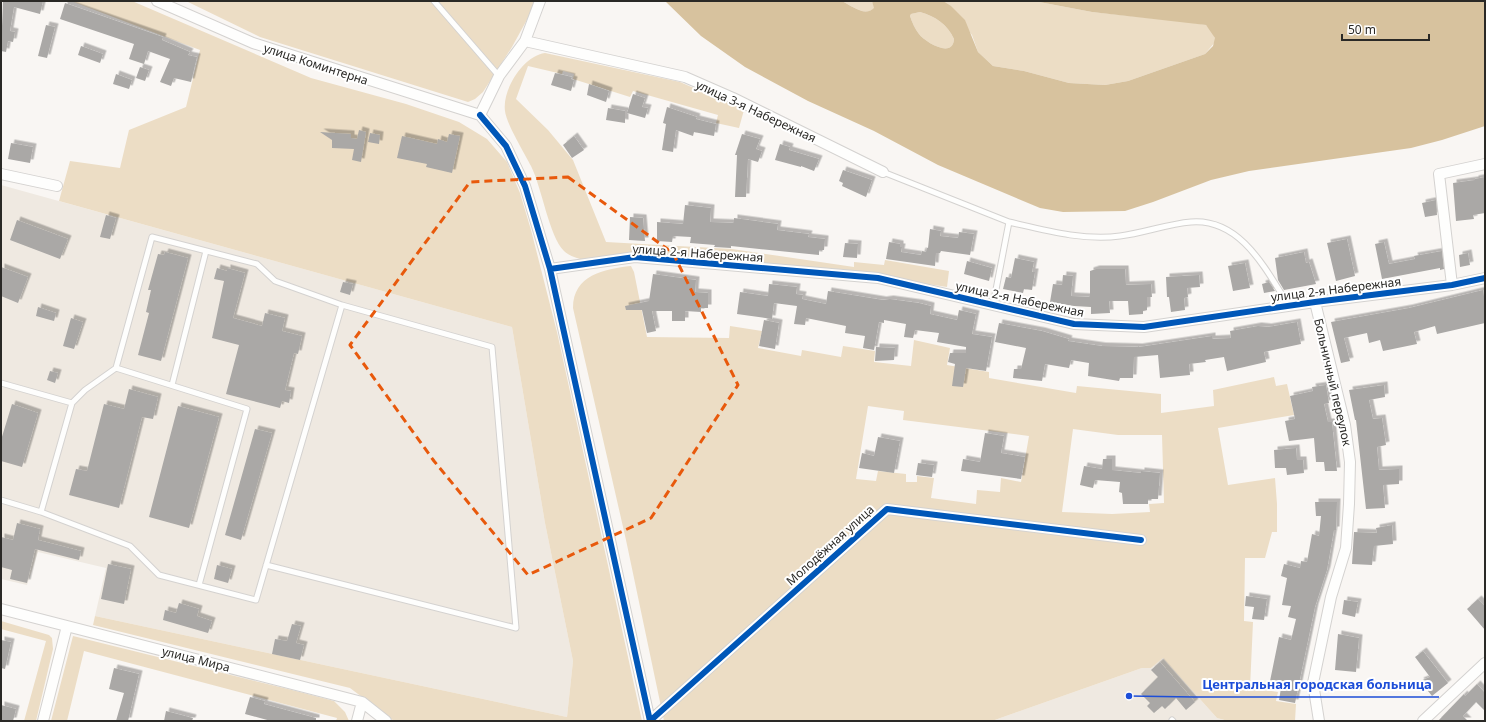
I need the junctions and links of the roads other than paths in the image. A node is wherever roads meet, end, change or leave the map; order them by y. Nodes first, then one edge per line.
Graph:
1 (157, 1) edge
2 (434, 1) edge
3 (540, 1) edge
4 (525, 41) junction
5 (499, 76) junction
6 (480, 115) junction
7 (1485, 164) edge
8 (883, 172) joint
9 (1, 174) edge
10 (57, 186) dead end
11 (1009, 222) junction
12 (206, 251) junction
13 (550, 269) junction
14 (1485, 278) edge
15 (1452, 285) junction
16 (1315, 302) junction
17 (342, 305) junction
18 (993, 305) junction
19 (1289, 306) junction
20 (116, 368) junction
21 (1, 383) edge
22 (172, 385) junction
23 (72, 403) junction
24 (1, 500) edge
25 (41, 512) junction
26 (1141, 540) dead end
27 (266, 565) junction
28 (199, 585) junction
29 (1, 609) edge
30 (67, 626) junction
31 (1485, 663) edge
32 (362, 702) junction
33 (43, 721) edge
34 (357, 721) edge
35 (386, 721) edge
36 (650, 721) edge
37 (1319, 721) edge
38 (1423, 721) edge

1 - 6 street, улица Коминтерна
2 - 5 lane
3 - 4 street
4 - 5 street
4 - 8 street, улица 3-я Набережная
5 - 6 street
6 - 13 street
7 - 15 street
8 - 11 lane
9 - 10 street
11 - 18 lane
11 - 19 lane
12 - 17 lane
12 - 20 lane
12 - 22 lane
13 - 18 street, улица 2-я Набережная
13 - 36 street
14 - 15 street, улица 2-я Набережная
15 - 16 street, улица 2-я Набережная
16 - 19 street, улица 2-я Набережная
16 - 37 street, Больничный переулок
17 - 27 lane
17 - 27 lane
18 - 19 street, улица 2-я Набережная
20 - 22 lane
20 - 23 lane
21 - 23 lane
22 - 28 lane
23 - 25 lane
24 - 25 lane
25 - 28 lane
26 - 36 street, Молодёжная улица
27 - 28 lane
29 - 30 street, улица Мира
30 - 32 street, улица Мира
30 - 33 street
31 - 38 street
32 - 34 street
32 - 35 street, улица Мира

